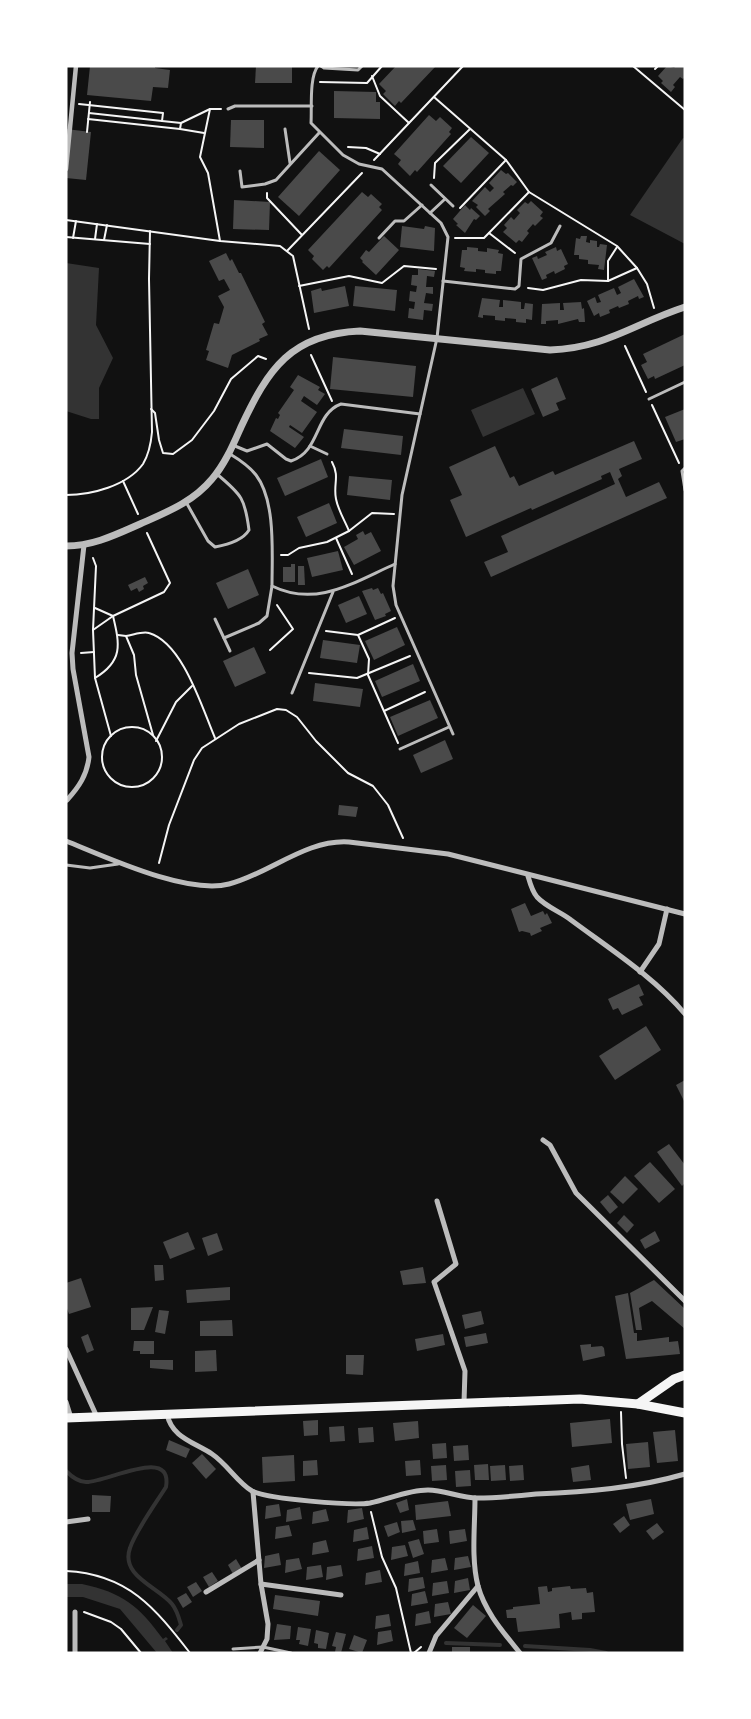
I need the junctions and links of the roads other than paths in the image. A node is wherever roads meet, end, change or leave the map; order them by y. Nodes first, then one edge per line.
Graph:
1 (76, 66) edge
2 (319, 66) edge
3 (362, 66) edge
4 (312, 106) junction
5 (228, 109) dead end
6 (285, 129) dead end
7 (319, 133) junction
8 (290, 164) junction
9 (66, 170) edge
10 (240, 171) dead end
11 (431, 185) road end
12 (445, 199) junction
13 (422, 205) junction
14 (453, 206) road end
15 (430, 213) junction
16 (560, 226) dead end
17 (379, 238) dead end
18 (443, 281) junction
19 (685, 307) edge
20 (437, 338) junction
21 (685, 382) edge
22 (649, 399) road end
23 (420, 414) junction
24 (310, 446) junction
25 (231, 449) junction
26 (327, 453) road end
27 (684, 469) edge
28 (217, 473) junction
29 (685, 490) edge
30 (186, 502) junction
31 (84, 545) junction
32 (66, 546) edge
33 (395, 564) junction
34 (272, 586) junction
35 (333, 591) junction
36 (215, 619) dead end
37 (224, 638) junction
38 (230, 651) dead end
39 (292, 693) dead end
40 (449, 727) junction
41 (453, 734) dead end
42 (400, 748) road end
43 (67, 800) edge
44 (66, 841) edge
45 (123, 863) junction
46 (66, 865) edge
47 (528, 876) junction
48 (667, 909) junction
49 (685, 914) edge
50 (640, 972) junction
51 (685, 1014) edge
52 (543, 1140) dead end
53 (437, 1201) dead end
54 (685, 1301) edge
55 (66, 1348) edge
56 (685, 1375) edge
57 (66, 1402) edge
58 (464, 1402) junction
59 (638, 1404) junction
60 (685, 1413) edge
61 (167, 1414) junction
62 (96, 1417) junction
63 (68, 1418) edge
64 (685, 1474) edge
65 (253, 1492) junction
66 (475, 1498) junction
67 (88, 1519) dead end
68 (66, 1522) edge
69 (259, 1560) junction
70 (261, 1584) junction
71 (478, 1586) junction
72 (206, 1592) dead end
73 (341, 1595) dead end
74 (75, 1612) road end
75 (233, 1649) dead end
76 (262, 1650) edge
77 (75, 1653) edge
78 (291, 1653) edge
79 (429, 1653) edge
80 (520, 1653) edge

1 - 9 street
2 - 3 lane
2 - 4 lane
4 - 5 lane
4 - 7 lane
6 - 8 lane
7 - 8 lane
7 - 13 lane
8 - 10 lane
11 - 12 lane
12 - 14 lane
12 - 15 lane
13 - 15 lane
13 - 17 lane
15 - 18 lane
16 - 18 lane
18 - 20 lane
19 - 20 street
20 - 23 lane
20 - 25 street
21 - 22 lane
23 - 24 lane
23 - 33 lane
24 - 25 lane
24 - 26 lane
25 - 28 street
25 - 34 lane
27 - 29 lane
28 - 30 street
28 - 30 lane
30 - 31 street
31 - 32 street
31 - 43 street
33 - 35 lane
33 - 40 lane
34 - 35 lane
34 - 37 lane
35 - 39 lane
36 - 37 lane
37 - 38 lane
40 - 41 lane
40 - 42 lane
44 - 45 street
45 - 46 lane
45 - 47 street
47 - 48 street
47 - 50 street
48 - 49 street
48 - 50 street
50 - 51 street
52 - 54 street
53 - 58 street
55 - 62 street
56 - 59 main road
57 - 63 street
58 - 59 main road
58 - 61 main road
59 - 60 main road
61 - 62 main road
61 - 65 street
62 - 63 main road
64 - 66 street
65 - 66 street
65 - 69 street
66 - 71 street
67 - 68 street
69 - 70 street
69 - 72 street
70 - 73 street
70 - 76 street
71 - 79 street
71 - 80 street
74 - 77 street
75 - 76 lane
76 - 78 lane

